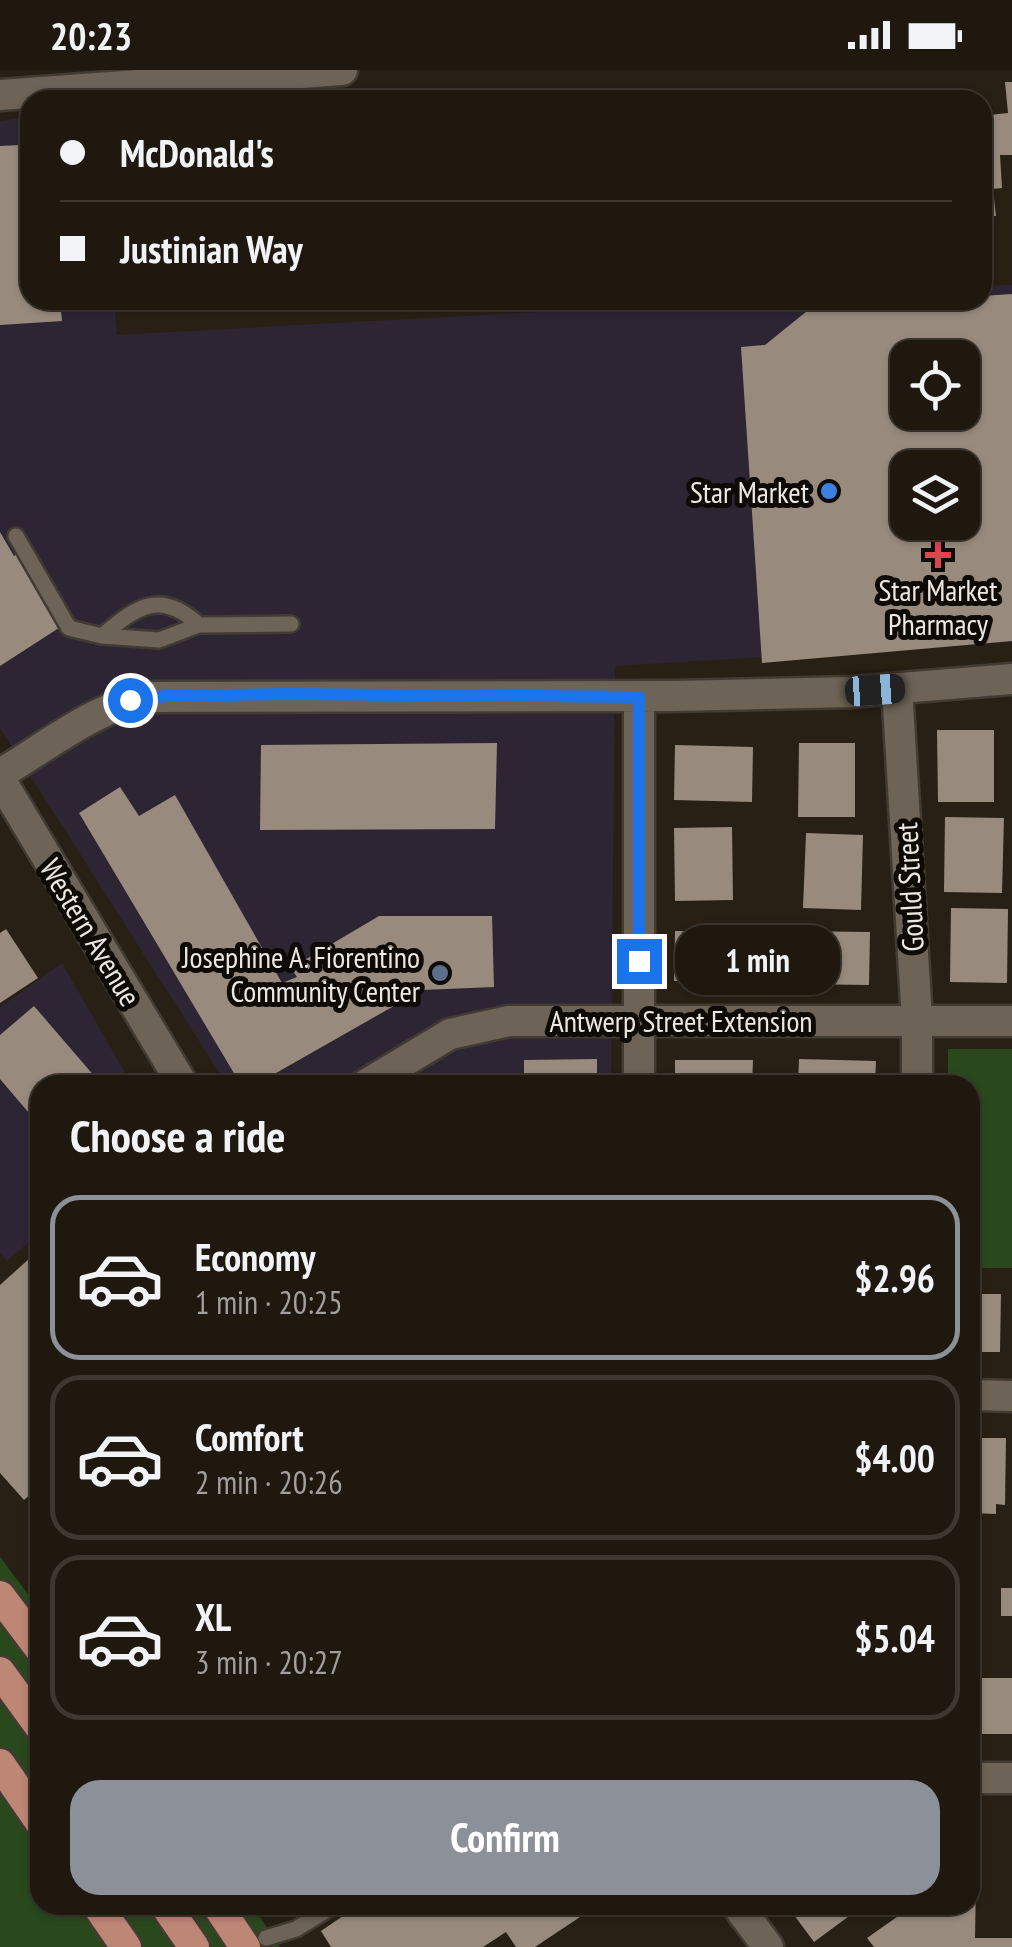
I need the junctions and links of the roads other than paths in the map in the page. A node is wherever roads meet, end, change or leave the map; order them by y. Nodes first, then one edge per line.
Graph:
1 (342, 70) edge
2 (232, 74) edge
3 (63, 90) edge
4 (16, 536) dead end
5 (291, 624) dead end
6 (199, 625) junction
7 (102, 636) junction
8 (1012, 679) edge
9 (898, 688) junction
10 (639, 697) junction
11 (0, 777) edge
12 (639, 1019) junction
13 (917, 1020) junction
14 (1012, 1021) edge
15 (177, 1075) edge
16 (382, 1075) edge
17 (638, 1075) edge
18 (917, 1075) edge
19 (980, 1395) edge
20 (1012, 1396) edge
21 (0, 1596) edge
22 (30, 1636) edge
23 (0, 1672) edge
24 (30, 1713) edge
25 (0, 1764) edge
26 (980, 1778) edge
27 (1012, 1778) edge
28 (30, 1808) edge
29 (104, 1915) edge
30 (172, 1915) edge
31 (228, 1915) edge
32 (319, 1915) edge
33 (744, 1915) edge
34 (256, 1942) edge
35 (126, 1947) edge
36 (194, 1947) edge
37 (768, 1947) edge

1 - 2 street
2 - 3 street
4 - 7 lane
5 - 6 lane
6 - 7 lane
6 - 7 lane
8 - 9 street
9 - 10 street
9 - 13 street, Gould Street
10 - 11 street
10 - 12 street
11 - 15 street, Western Avenue
12 - 13 street, Antwerp Street Extension
12 - 16 street, Antwerp Street Extension
12 - 17 street
13 - 14 street, Antwerp Street Extension
13 - 18 street, Gould Street
19 - 20 street
21 - 22 main road
23 - 24 main road
25 - 28 main road
26 - 27 street
29 - 35 main road
30 - 36 main road
31 - 34 main road
32 - 34 lane
33 - 37 street

